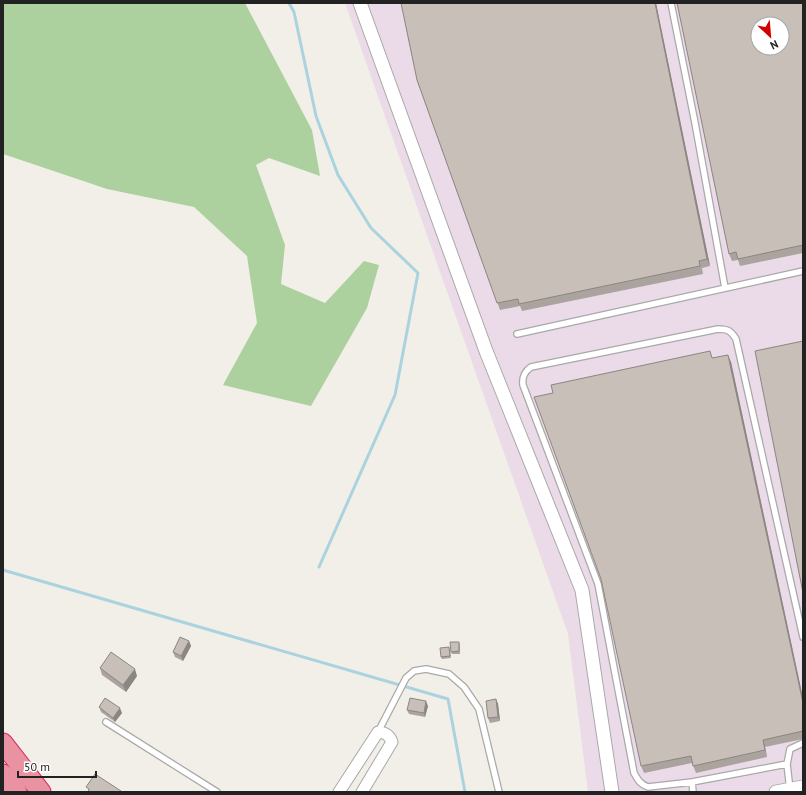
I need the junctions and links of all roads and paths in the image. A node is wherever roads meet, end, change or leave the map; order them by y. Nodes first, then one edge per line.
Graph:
1 (360, 3) edge
2 (671, 3) edge
3 (803, 271) edge
4 (725, 288) junction
5 (517, 334) dead end
6 (803, 637) edge
7 (106, 722) dead end
8 (378, 732) junction
9 (3, 743) edge
10 (803, 743) edge
11 (786, 764) junction
12 (3, 774) edge
13 (692, 782) junction
14 (803, 787) edge
15 (790, 791) edge
16 (16, 792) edge
17 (41, 792) edge
18 (217, 792) edge
19 (339, 792) edge
20 (362, 792) edge
21 (500, 792) edge
22 (612, 792) edge
23 (693, 792) edge
24 (776, 792) edge

1 - 22 street
2 - 4 lane
3 - 4 lane
4 - 5 lane
6 - 13 lane
7 - 18 lane
8 - 19 street
8 - 20 street
8 - 21 lane
9 - 17 highway
10 - 11 lane
11 - 13 lane
11 - 15 lane
12 - 16 highway
13 - 23 lane
14 - 15 street
15 - 24 street

